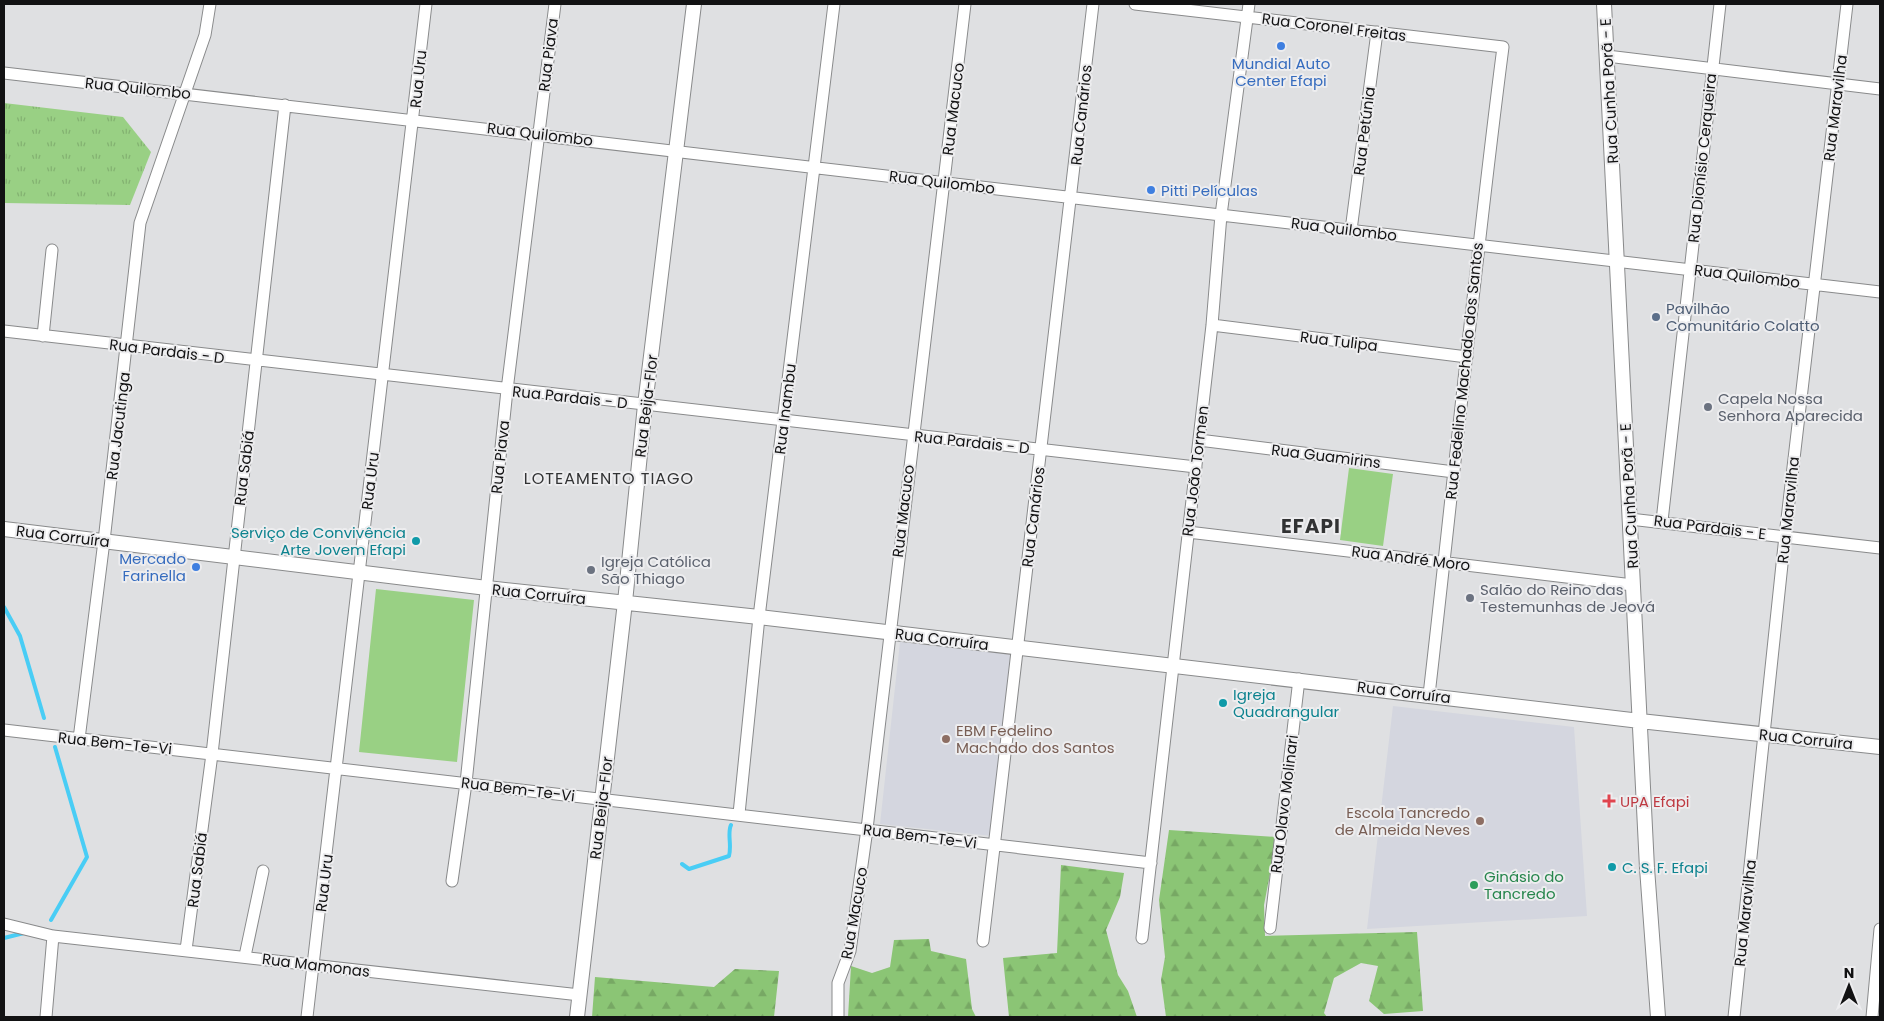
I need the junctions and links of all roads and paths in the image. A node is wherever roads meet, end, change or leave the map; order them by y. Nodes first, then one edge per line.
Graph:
1 (210, 4) edge
2 (426, 4) edge
3 (555, 4) edge
4 (694, 4) edge
5 (834, 4) edge
6 (965, 4) edge
7 (1093, 4) edge
8 (1135, 4) edge
9 (1249, 4) edge
10 (1604, 4) edge
11 (1720, 4) edge
12 (1847, 4) edge
13 (1247, 17) junction
14 (1377, 32) junction
15 (1503, 47) joint
16 (1607, 56) junction
17 (1712, 69) junction
18 (4, 73) edge
19 (1838, 84) junction
20 (1880, 89) edge
21 (184, 94) junction
22 (285, 105) junction
23 (413, 120) junction
24 (538, 134) junction
25 (677, 150) junction
26 (815, 167) junction
27 (945, 182) junction
28 (1072, 197) junction
29 (1221, 215) junction
30 (1351, 230) junction
31 (1477, 244) junction
32 (52, 250) dead end
33 (1617, 260) junction
34 (1690, 269) junction
35 (1814, 284) junction
36 (1880, 292) edge
37 (1212, 325) junction
38 (4, 331) edge
39 (43, 336) junction
40 (127, 346) junction
41 (1467, 357) junction
42 (256, 362) junction
43 (383, 376) junction
44 (507, 390) junction
45 (645, 405) junction
46 (783, 421) junction
47 (912, 435) junction
48 (1199, 440) junction
49 (1042, 450) junction
50 (1196, 467) junction
51 (1454, 472) junction
52 (1630, 519) junction
53 (1662, 521) junction
54 (4, 529) edge
55 (1188, 532) junction
56 (1785, 536) junction
57 (104, 541) junction
58 (1880, 548) edge
59 (233, 556) junction
60 (1444, 562) junction
61 (359, 572) junction
62 (1633, 585) junction
63 (487, 588) junction
64 (625, 602) junction
65 (759, 617) junction
66 (889, 632) junction
67 (1017, 648) junction
68 (1173, 666) junction
69 (1299, 679) junction
70 (1429, 695) junction
71 (1640, 721) junction
72 (4, 730) edge
73 (1764, 734) junction
74 (79, 739) junction
75 (1880, 747) edge
76 (212, 754) junction
77 (337, 769) junction
78 (466, 783) junction
79 (601, 799) junction
80 (739, 814) junction
81 (867, 829) junction
82 (995, 845) junction
83 (1151, 863) junction
84 (262, 871) dead end
85 (452, 880) dead end
86 (4, 924) edge
87 (1270, 928) dead end
88 (1880, 928) edge
89 (53, 936) junction
90 (1142, 938) dead end
91 (983, 942) dead end
92 (186, 950) junction
93 (245, 956) junction
94 (314, 964) junction
95 (580, 995) junction
96 (46, 1017) edge
97 (307, 1017) edge
98 (577, 1017) edge
99 (838, 1017) edge
100 (1658, 1017) edge
101 (1734, 1017) edge
102 (1872, 1017) edge

1 - 21 street, Rua Jacutinga
2 - 23 street, Rua Uru
3 - 24 street, Rua Piava
4 - 25 street, Rua Beija-Flor
5 - 26 street, Rua Inambu
6 - 27 street, Rua Macuco
7 - 28 street, Rua Canários
8 - 13 street, Rua Coronel Freitas
9 - 13 street, Rua João Tormen
10 - 16 street, Rua Cunha Porã - E
11 - 17 street, Rua Dionísio Cerqueira
12 - 19 street, Rua Maravilha
13 - 14 street, Rua Coronel Freitas
13 - 29 street, Rua João Tormen
14 - 15 street, Rua Coronel Freitas
14 - 30 street, Rua Petúnia
15 - 31 street, Rua Fedelino Machado dos Santos
16 - 17 street
16 - 33 street, Rua Cunha Porã - E
17 - 19 street
17 - 34 street, Rua Dionísio Cerqueira
18 - 21 street, Rua Quilombo
19 - 20 street
19 - 35 street, Rua Maravilha
21 - 22 street, Rua Quilombo
21 - 40 street, Rua Jacutinga
22 - 23 street, Rua Quilombo
22 - 42 street, Rua Sabiá
23 - 24 street, Rua Quilombo
23 - 43 street, Rua Uru
24 - 25 street, Rua Quilombo
24 - 44 street, Rua Piava
25 - 26 street, Rua Quilombo
25 - 45 street, Rua Beija-Flor
26 - 27 street, Rua Quilombo
26 - 46 street, Rua Inambu
27 - 28 street, Rua Quilombo
27 - 47 street, Rua Macuco
28 - 29 street, Rua Quilombo
28 - 49 street, Rua Canários
29 - 30 street, Rua Quilombo
29 - 37 street, Rua João Tormen
30 - 31 street, Rua Quilombo
31 - 33 street, Rua Quilombo
31 - 41 street, Rua Fedelino Machado dos Santos
32 - 39 street
33 - 34 street, Rua Quilombo
33 - 52 street, Rua Cunha Porã - E
34 - 35 street, Rua Quilombo
34 - 53 street, Rua Dionísio Cerqueira
35 - 36 street, Rua Quilombo
35 - 56 street, Rua Maravilha
37 - 41 street, Rua Tulipa
37 - 48 street, Rua João Tormen
38 - 39 street, Rua Pardais - D
39 - 40 street, Rua Pardais - D
40 - 42 street, Rua Pardais - D
40 - 57 street, Rua Jacutinga
41 - 51 street, Rua Fedelino Machado dos Santos
42 - 43 street, Rua Pardais - D
42 - 59 street, Rua Sabiá
43 - 44 street, Rua Pardais - D
43 - 61 street, Rua Uru
44 - 45 street, Rua Pardais - D
44 - 63 street, Rua Piava
45 - 46 street, Rua Pardais - D
45 - 64 street, Rua Beija-Flor
46 - 47 street, Rua Pardais - D
46 - 65 street, Rua Inambu
47 - 49 street, Rua Pardais - D
47 - 66 street, Rua Macuco
48 - 50 street, Rua João Tormen
48 - 51 street, Rua Guamirins
49 - 50 street, Rua Pardais - D
49 - 67 street, Rua Canários
50 - 55 street, Rua João Tormen
51 - 60 street, Rua Fedelino Machado dos Santos
52 - 53 street, Rua Pardais - E
52 - 62 street, Rua Cunha Porã - E
53 - 56 street, Rua Pardais - E
54 - 57 street, Rua Corruíra
55 - 60 street, Rua André Moro
55 - 68 street, Rua João Tormen
56 - 58 street, Rua Pardais - E
56 - 73 street, Rua Maravilha
57 - 59 street, Rua Corruíra
57 - 74 street, Rua Jacutinga
59 - 61 street, Rua Corruíra
59 - 76 street, Rua Sabiá
60 - 62 street, Rua André Moro
60 - 70 street, Rua Fedelino Machado dos Santos
61 - 63 street, Rua Corruíra
61 - 77 street, Rua Uru
62 - 71 street, Rua Cunha Porã - E
63 - 64 street, Rua Corruíra
63 - 78 street, Rua Piava
64 - 65 street, Rua Corruíra
64 - 79 street, Rua Beija-Flor
65 - 66 street, Rua Corruíra
65 - 80 street, Rua Inambu
66 - 67 street, Rua Corruíra
66 - 81 street, Rua Macuco
67 - 68 street, Rua Corruíra
67 - 82 street, Rua Canários
68 - 69 street, Rua Corruíra
68 - 83 street, Rua João Tormen
69 - 70 street, Rua Corruíra
69 - 87 street, Rua Olavo Molinari
70 - 71 street, Rua Corruíra
71 - 73 street, Rua Corruíra
71 - 100 street, Rua Cunha Porã - E
72 - 74 street, Rua Bem-Te-Vi
73 - 75 street, Rua Corruíra
73 - 101 street, Rua Maravilha
74 - 76 street, Rua Bem-Te-Vi
76 - 77 street, Rua Bem-Te-Vi
76 - 92 street, Rua Sabiá
77 - 78 street, Rua Bem-Te-Vi
77 - 94 street, Rua Uru
78 - 79 street, Rua Bem-Te-Vi
78 - 85 street, Rua Piava
79 - 80 street, Rua Bem-Te-Vi
79 - 95 street, Rua Beija-Flor
80 - 81 street, Rua Bem-Te-Vi
81 - 82 street, Rua Bem-Te-Vi
81 - 99 street, Rua Macuco
82 - 83 street, Rua Bem-Te-Vi
82 - 91 street, Rua Canários
83 - 90 street, Rua João Tormen
84 - 93 street
86 - 89 street, Rua Mamonas
88 - 102 street
89 - 92 street, Rua Mamonas
89 - 96 street
92 - 93 street, Rua Mamonas
93 - 94 street, Rua Mamonas
94 - 95 street, Rua Mamonas
94 - 97 street, Rua Uru
95 - 98 street, Rua Beija-Flor

